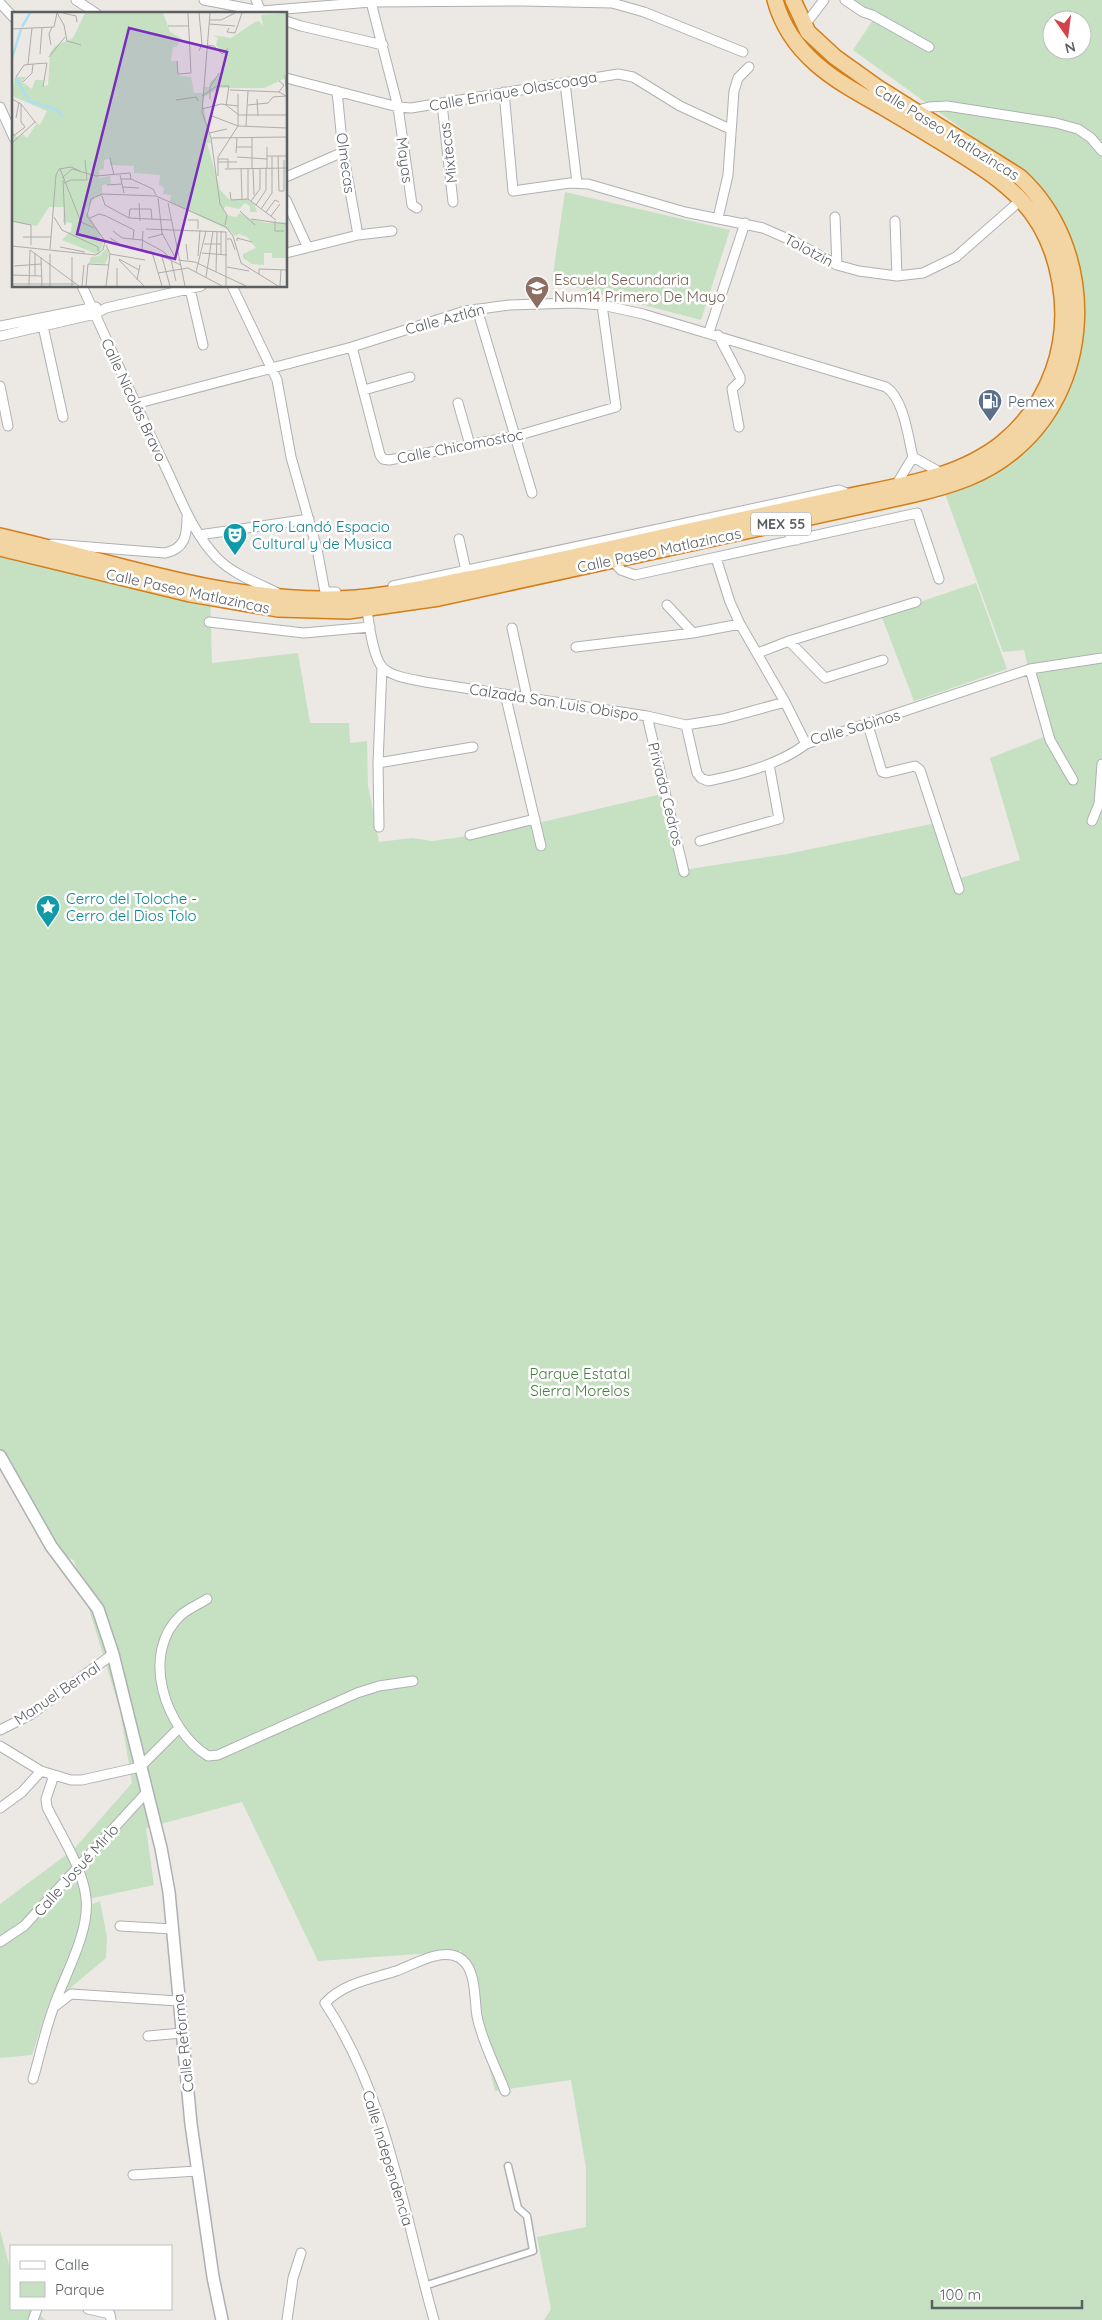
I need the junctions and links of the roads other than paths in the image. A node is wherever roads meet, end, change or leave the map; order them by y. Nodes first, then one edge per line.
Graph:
1 (76, 0) edge
2 (204, 0) edge
3 (256, 0) edge
4 (775, 0) edge
5 (793, 0) edge
6 (824, 0) edge
7 (845, 0) edge
8 (371, 2) junction
9 (0, 3) edge
10 (261, 11) junction
11 (93, 12) edge
12 (274, 12) edge
13 (12, 16) edge
14 (288, 22) edge
15 (804, 26) junction
16 (383, 46) junction
17 (929, 47) dead end
18 (743, 52) dead end
19 (749, 67) dead end
20 (288, 79) edge
21 (565, 83) junction
22 (337, 91) junction
23 (504, 92) junction
24 (442, 104) junction
25 (0, 107) edge
26 (398, 107) junction
27 (915, 110) junction
28 (901, 117) junction
29 (730, 129) junction
30 (12, 134) edge
31 (1102, 151) edge
32 (343, 152) junction
33 (288, 176) edge
34 (577, 182) junction
35 (1022, 199) junction
36 (453, 202) dead end
37 (288, 204) edge
38 (417, 208) dead end
39 (835, 217) dead end
40 (718, 218) junction
41 (895, 221) dead end
42 (745, 223) junction
43 (392, 231) dead end
44 (358, 235) junction
45 (307, 246) junction
46 (288, 252) edge
47 (837, 264) junction
48 (896, 276) junction
49 (83, 288) edge
50 (194, 288) edge
51 (233, 288) edge
52 (190, 289) junction
53 (602, 305) junction
54 (477, 309) junction
55 (93, 310) junction
56 (0, 326) edge
57 (43, 326) junction
58 (713, 334) junction
59 (0, 336) edge
60 (203, 346) dead end
61 (352, 347) junction
62 (273, 369) junction
63 (410, 377) dead end
64 (0, 386) edge
65 (364, 390) junction
66 (458, 403) dead end
67 (135, 404) junction
68 (63, 417) dead end
69 (8, 426) dead end
70 (739, 427) dead end
71 (516, 436) junction
72 (470, 445) junction
73 (913, 456) junction
74 (943, 474) junction
75 (896, 485) junction
76 (532, 494) dead end
77 (187, 514) junction
78 (309, 520) junction
79 (778, 524) junction
80 (0, 536) edge
81 (200, 536) junction
82 (460, 539) dead end
83 (797, 540) junction
84 (34, 544) junction
85 (0, 548) edge
86 (716, 558) junction
87 (612, 560) junction
88 (467, 575) junction
89 (939, 579) dead end
90 (287, 597) junction
91 (916, 602) dead end
92 (667, 605) dead end
93 (367, 610) junction
94 (209, 622) dead end
95 (740, 624) junction
96 (370, 627) junction
97 (512, 628) dead end
98 (693, 633) junction
99 (789, 641) junction
100 (576, 647) dead end
101 (758, 653) junction
102 (1102, 658) edge
103 (883, 660) dead end
104 (382, 667) junction
105 (1030, 669) junction
106 (505, 694) junction
107 (527, 697) junction
108 (785, 702) junction
109 (647, 716) junction
110 (686, 725) junction
111 (868, 725) junction
112 (806, 744) junction
113 (473, 747) dead end
114 (378, 763) junction
115 (769, 764) junction
116 (1102, 764) edge
117 (1073, 780) dead end
118 (535, 819) junction
119 (1092, 821) dead end
120 (379, 827) dead end
121 (470, 835) dead end
122 (700, 841) dead end
123 (541, 846) dead end
124 (684, 872) dead end
125 (959, 889) dead end
126 (0, 1456) edge
127 (207, 1599) dead end
128 (113, 1654) junction
129 (413, 1681) dead end
130 (178, 1729) junction
131 (0, 1730) edge
132 (0, 1746) edge
133 (140, 1768) junction
134 (41, 1771) junction
135 (54, 1776) junction
136 (146, 1793) junction
137 (0, 1808) edge
138 (78, 1868) junction
139 (120, 1926) dead end
140 (173, 1929) junction
141 (0, 1942) edge
142 (178, 2001) junction
143 (53, 2007) junction
144 (182, 2033) junction
145 (148, 2036) dead end
146 (33, 2079) dead end
147 (505, 2091) dead end
148 (508, 2166) dead end
149 (197, 2171) junction
150 (133, 2175) dead end
151 (301, 2253) dead end
152 (424, 2286) junction
153 (92, 2310) edge
154 (111, 2320) edge
155 (222, 2320) edge
156 (288, 2320) edge
157 (434, 2320) edge

1 - 11 street
2 - 10 street
3 - 10 street
4 - 28 highway, Calle Paseo Matlazincas / MEX 55
5 - 15 highway, Calle Paseo Matlazincas / MEX 55
6 - 15 street
7 - 17 street
8 - 12 street
8 - 16 street
8 - 18 street
9 - 13 street
10 - 12 street
14 - 16 street
15 - 27 highway, Calle Paseo Matlazincas / MEX 55
16 - 26 street
19 - 29 street
20 - 22 street, Calle Enrique Olascoaga
21 - 23 street, Calle Enrique Olascoaga
21 - 29 street, Calle Enrique Olascoaga
21 - 34 street
22 - 26 street, Calle Enrique Olascoaga
22 - 32 street, Olmecas
23 - 24 street, Calle Enrique Olascoaga
23 - 34 street, Tolotzin
24 - 26 street, Calle Enrique Olascoaga
24 - 36 street, Mixtecas
25 - 30 street
26 - 38 street, Mayas
27 - 28 street
27 - 31 street
27 - 79 highway, Calle Paseo Matlazincas / MEX 55
28 - 35 highway, Calle Paseo Matlazincas / MEX 55
29 - 40 street
32 - 33 street
32 - 44 street, Olmecas
34 - 40 street, Tolotzin
35 - 48 street, Tolotzin
35 - 74 highway, Calle Paseo Matlazincas / MEX 55
37 - 45 street
39 - 47 street
40 - 42 street, Tolotzin
41 - 48 street
42 - 47 street, Tolotzin
42 - 58 street
43 - 44 street
44 - 45 street
45 - 46 street
47 - 48 street, Tolotzin
49 - 55 street, Calle Nicolás Bravo
50 - 52 street
51 - 62 street
52 - 55 street
52 - 60 street
53 - 54 street, Calle Aztlán
53 - 58 street, Calle Aztlán
53 - 71 street, Calle Chicomostoc
54 - 61 street, Calle Aztlán
54 - 71 street
55 - 56 street
55 - 57 street
55 - 67 street, Calle Nicolás Bravo
57 - 59 street
57 - 68 street
58 - 70 street
58 - 73 street, Calle Aztlán
61 - 62 street, Calle Aztlán
61 - 65 street, Calle Chicomostoc
62 - 67 street, Calle Aztlán
62 - 78 street
63 - 65 street
64 - 69 street
65 - 72 street, Calle Chicomostoc
66 - 72 street
67 - 77 street, Calle Nicolás Bravo
71 - 72 street, Calle Chicomostoc
71 - 76 street
73 - 74 street
73 - 75 street
74 - 75 highway, Calle Paseo Matlazincas / MEX 55
75 - 88 highway, Calle Paseo Matlazincas / MEX 55
77 - 81 street, Calle Nicolás Bravo
77 - 84 street
78 - 81 street
78 - 88 street
79 - 83 street
79 - 87 highway, Calle Paseo Matlazincas / MEX 55
80 - 84 highway, Calle Paseo Matlazincas / MEX 55
81 - 90 street, Calle Nicolás Bravo
82 - 88 street
83 - 86 street
83 - 89 street
84 - 90 highway, Calle Paseo Matlazincas / MEX 55
85 - 93 highway, Calle Paseo Matlazincas / MEX 55
86 - 87 street
86 - 95 street, Calle Sabinos
87 - 93 highway, Calle Paseo Matlazincas / MEX 55
88 - 90 highway, Calle Paseo Matlazincas / MEX 55
91 - 99 street
92 - 98 street
93 - 96 street
94 - 96 street
95 - 98 street
95 - 101 street, Calle Sabinos
96 - 104 street
97 - 107 street
98 - 100 street
99 - 101 street
99 - 103 street
101 - 108 street, Calle Sabinos
102 - 105 street, Calle Sabinos
104 - 106 street, Calzada San Luis Obispo
104 - 114 street
105 - 111 street, Calle Sabinos
105 - 117 street
106 - 107 street, Calzada San Luis Obispo
106 - 118 street
107 - 109 street, Calzada San Luis Obispo
108 - 110 street, Calzada San Luis Obispo
108 - 112 street, Calle Sabinos
109 - 110 street, Calzada San Luis Obispo
109 - 124 street, Privada Cedros
110 - 115 street
111 - 112 street, Calle Sabinos
111 - 125 street
112 - 115 street
113 - 114 street
114 - 120 street
115 - 122 street
116 - 119 street
118 - 121 street
118 - 123 street
126 - 128 street, Calle Reforma
127 - 130 street
128 - 131 street, Manuel Bernal
128 - 133 street, Calle Reforma
129 - 130 street
130 - 133 street
132 - 134 street
133 - 135 street
133 - 136 street, Calle Reforma
134 - 135 street
134 - 137 street
135 - 138 street
136 - 138 street, Calle Josué Mirlo
136 - 140 street, Calle Reforma
138 - 141 street, Calle Josué Mirlo
138 - 143 street
139 - 140 street
140 - 142 street, Calle Reforma
142 - 143 street
142 - 144 street, Calle Reforma
143 - 146 street
144 - 145 street
144 - 149 street, Calle Reforma
147 - 152 street, Calle Independencia
148 - 152 street
149 - 150 street
149 - 155 street, Calle Reforma
151 - 156 street
152 - 157 street, Calle Independencia
153 - 154 street

